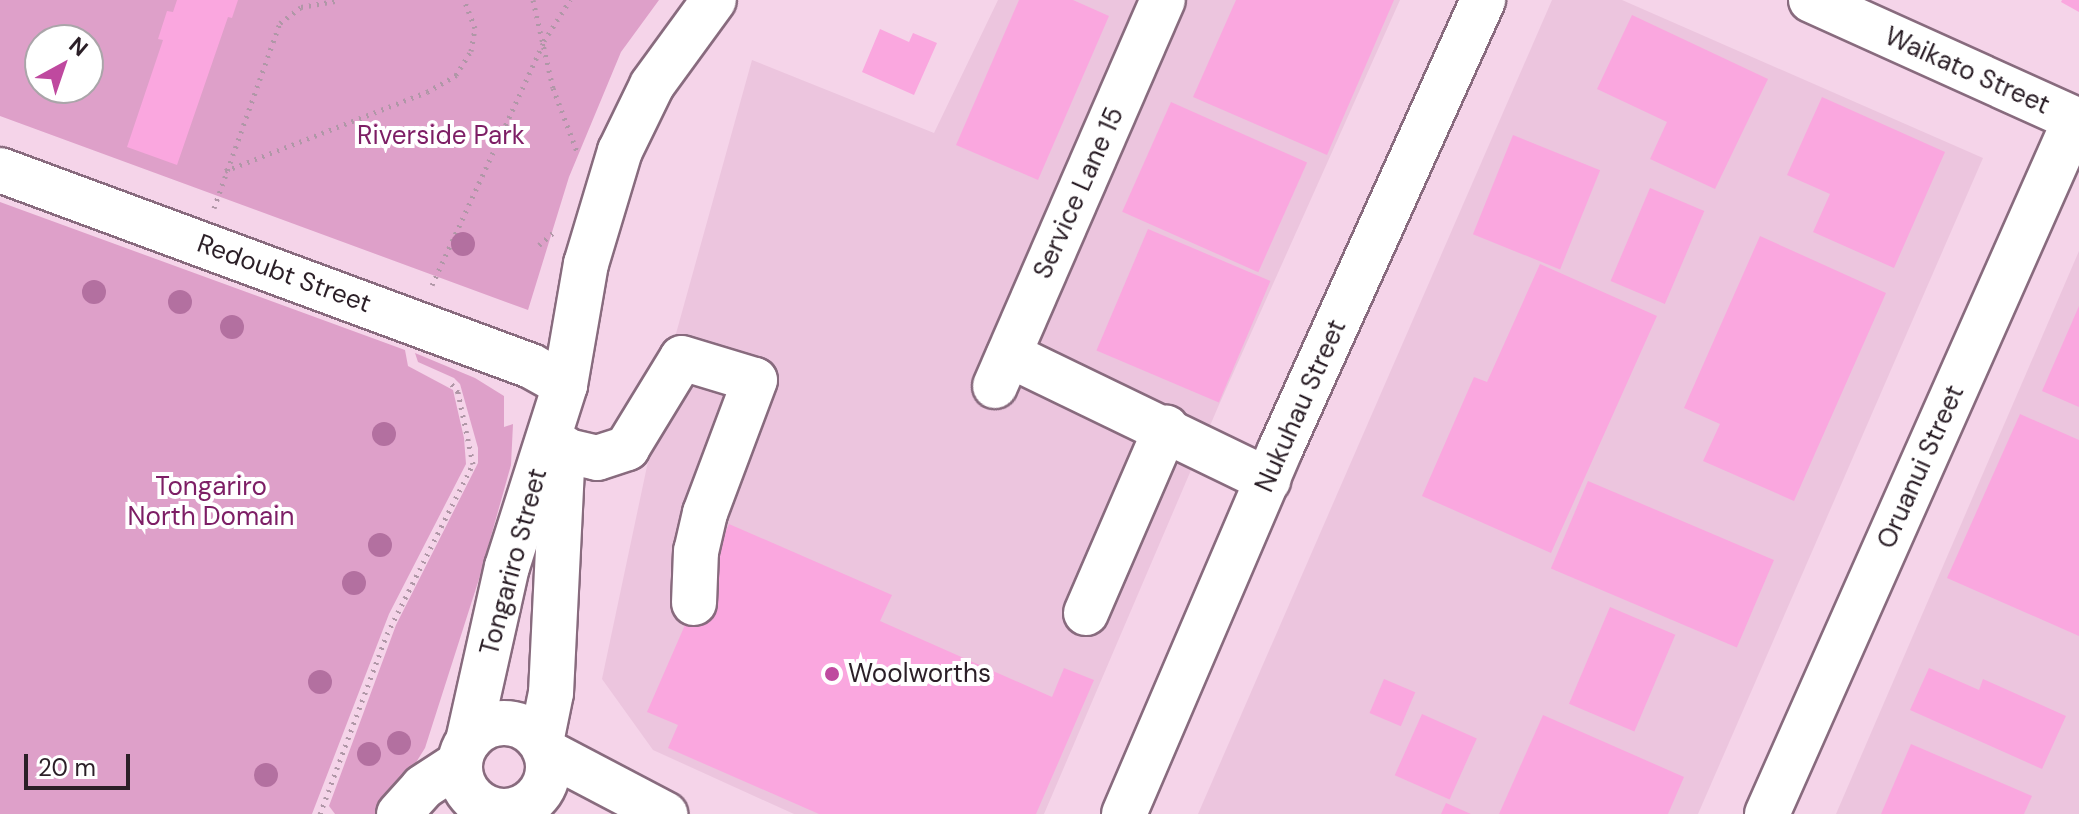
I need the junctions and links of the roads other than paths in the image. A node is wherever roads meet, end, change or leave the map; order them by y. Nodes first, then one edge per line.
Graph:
1 (714, 0) edge
2 (1163, 0) edge
3 (1483, 0) edge
4 (1811, 0) edge
5 (2077, 120) edge
6 (0, 170) edge
7 (565, 385) junction
8 (1166, 428) junction
9 (563, 450) junction
10 (1268, 480) junction
11 (694, 603) dead end
12 (1086, 613) dead end
13 (543, 747) junction
14 (464, 752) junction
15 (503, 813) edge
16 (399, 814) edge
17 (665, 814) edge
18 (1124, 814) edge
19 (1767, 814) edge

1 - 7 street, Tongariro Street
2 - 8 street, Service Lane 15
3 - 10 street, Nukuhau Street
4 - 5 street, Waikato Street
5 - 19 street, Oruanui Street
6 - 7 street, Redoubt Street
7 - 9 street, Tongariro Street
7 - 14 street, Tongariro Street
8 - 10 street
8 - 12 street
9 - 11 street
9 - 13 street, Tongariro Street
10 - 18 street, Nukuhau Street
13 - 14 street
13 - 15 street
13 - 17 street
14 - 15 street
14 - 16 street

